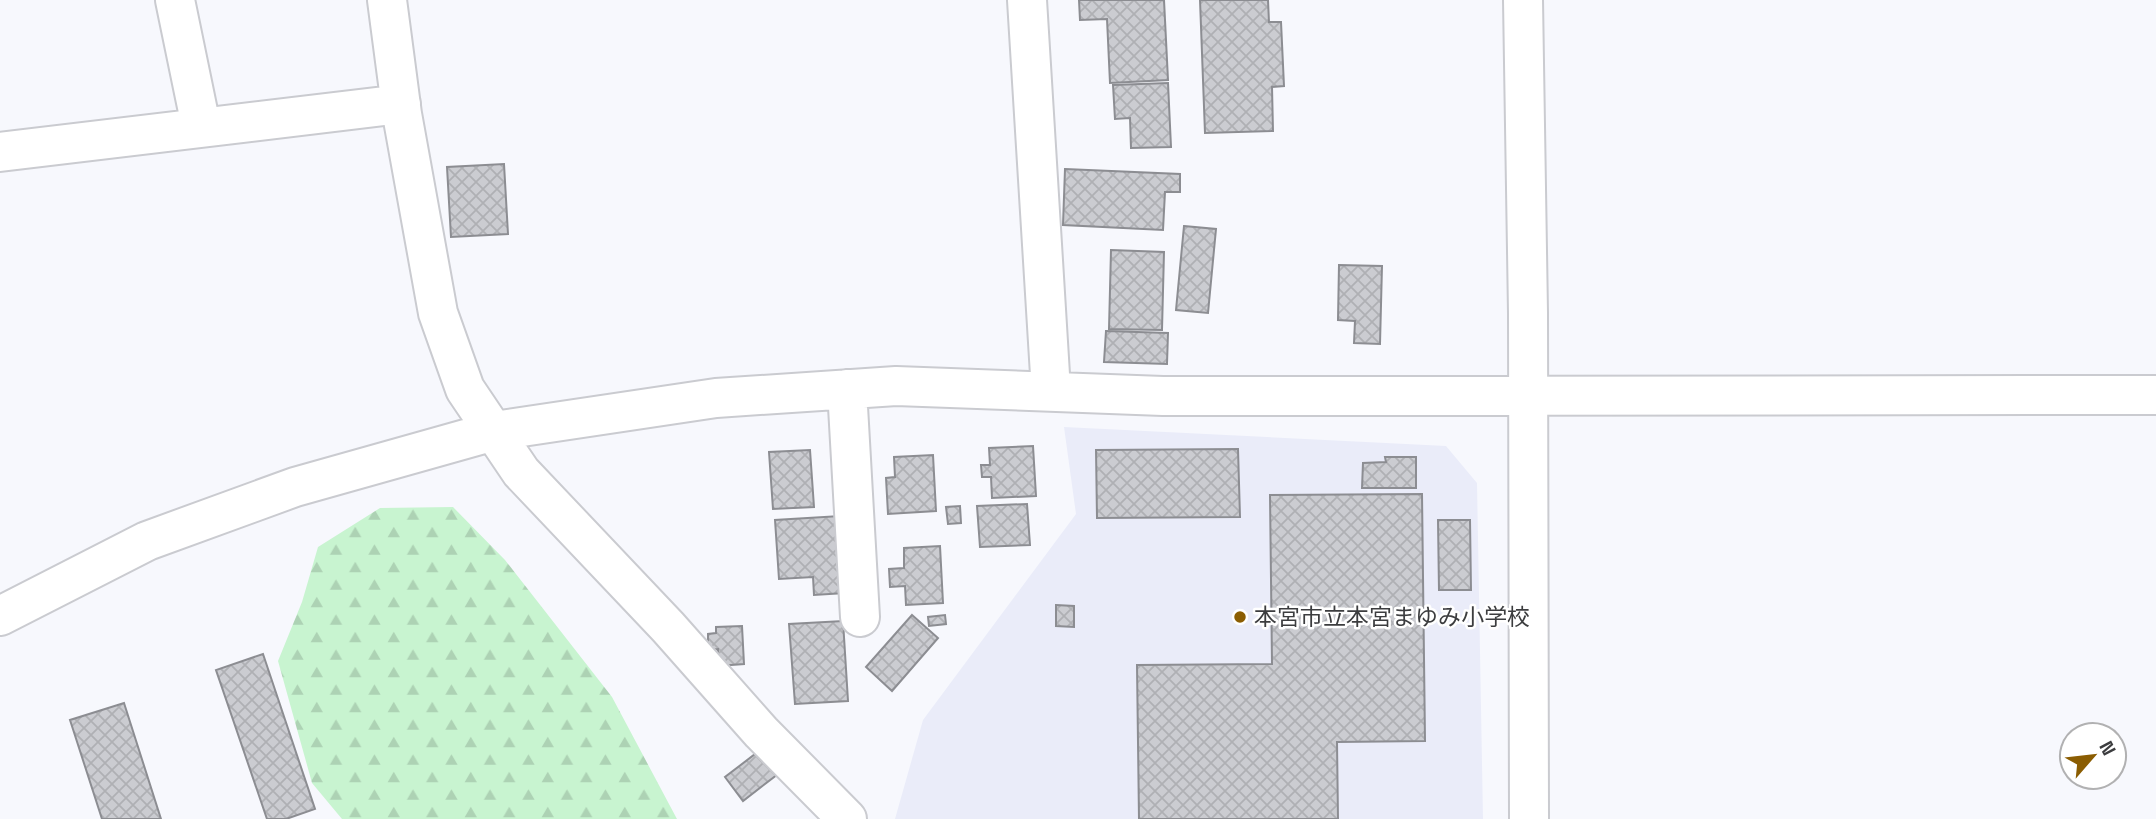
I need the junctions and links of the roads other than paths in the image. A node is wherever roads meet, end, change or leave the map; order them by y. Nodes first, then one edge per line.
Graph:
1 (174, 0) edge
2 (387, 0) edge
3 (1027, 0) edge
4 (1523, 0) edge
5 (401, 104) junction
6 (201, 126) junction
7 (0, 152) edge
8 (847, 389) junction
9 (1051, 391) junction
10 (2156, 395) edge
11 (1527, 397) junction
12 (494, 431) junction
13 (0, 616) edge
14 (860, 617) dead end
15 (847, 819) edge
16 (1529, 819) edge

1 - 6 street
2 - 5 street
3 - 9 street
4 - 11 street
5 - 6 street
5 - 12 street
6 - 7 street
8 - 9 street
8 - 12 street
8 - 14 street
9 - 11 street
10 - 11 street
11 - 16 street
12 - 13 street
12 - 15 street

